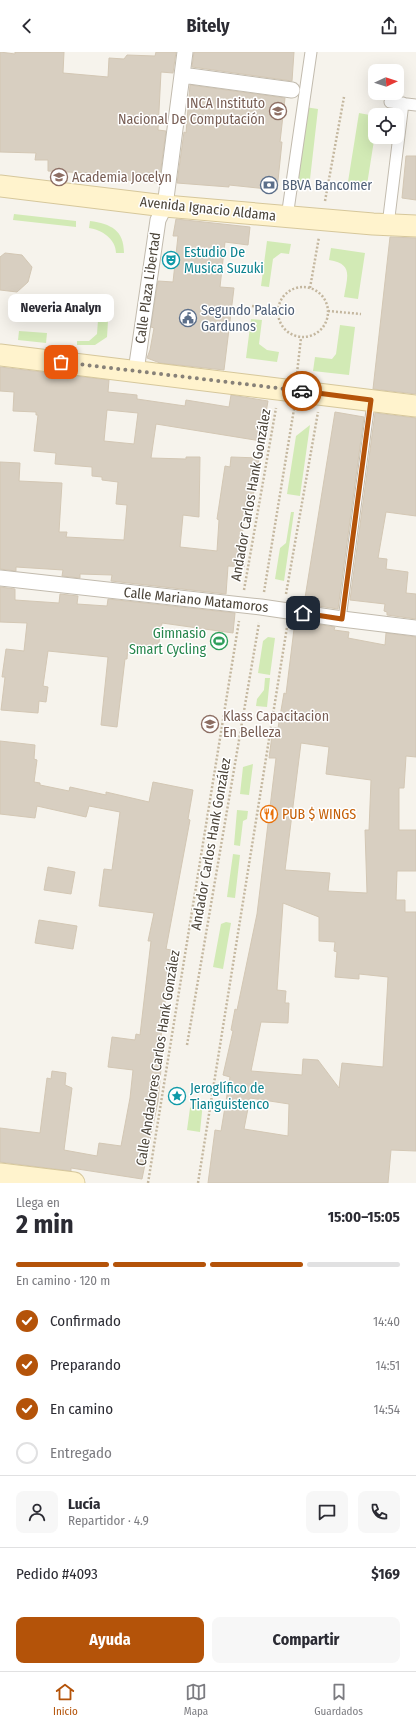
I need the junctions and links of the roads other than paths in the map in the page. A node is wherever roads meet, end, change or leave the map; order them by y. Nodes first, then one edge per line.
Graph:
1 (185, 52) edge
2 (311, 52) edge
3 (182, 75) junction
4 (292, 90) dead end
5 (390, 102) dead end
6 (403, 104) junction
7 (416, 105) edge
8 (0, 186) edge
9 (165, 206) junction
10 (287, 217) junction
11 (388, 225) junction
12 (416, 226) edge
13 (0, 355) edge
14 (136, 371) junction
15 (371, 400) junction
16 (416, 406) edge
17 (0, 578) edge
18 (342, 619) junction
19 (416, 628) edge
20 (0, 1174) edge
21 (74, 1183) edge

1 - 3 street, Calle Plaza Libertad
2 - 10 street
3 - 4 street
3 - 9 street, Calle Plaza Libertad
5 - 6 street
6 - 7 street
6 - 11 street
8 - 9 main road, Avenida Ignacio Aldama
9 - 10 main road, Avenida Ignacio Aldama
9 - 14 street, Calle Plaza Libertad
10 - 11 main road, Avenida Ignacio Aldama
11 - 12 main road, Avenida Ignacio Aldama
13 - 14 main road
14 - 15 main road
15 - 16 main road
15 - 18 lane
17 - 18 street, Calle Mariano Matamoros
18 - 19 street, Calle Mariano Matamoros
20 - 21 main road

